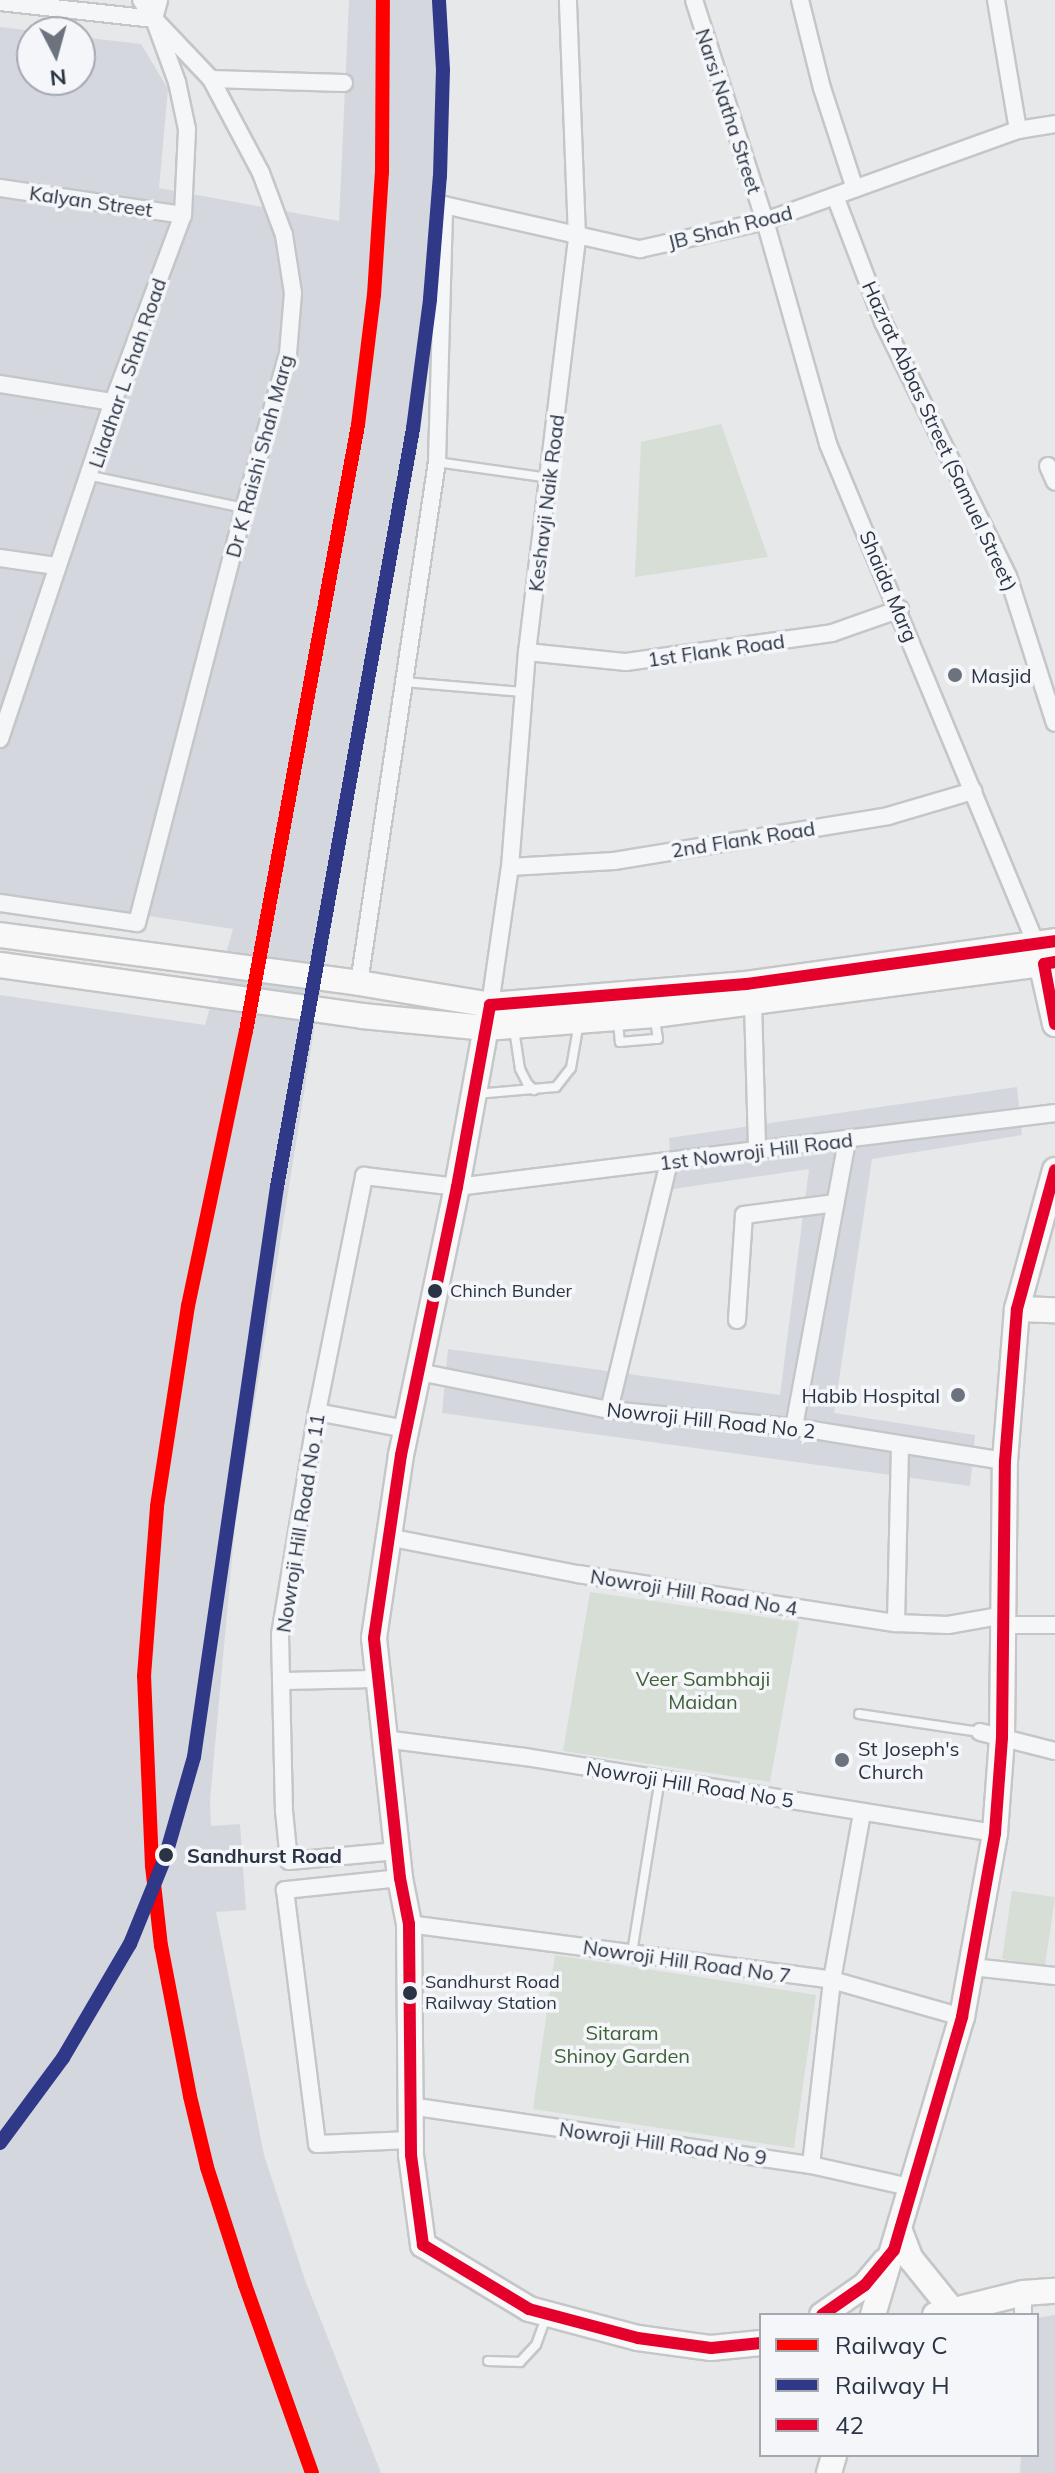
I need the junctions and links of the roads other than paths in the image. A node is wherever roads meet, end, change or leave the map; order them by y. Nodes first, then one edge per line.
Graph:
1 (141, 0) edge
2 (159, 0) edge
3 (568, 0) edge
4 (694, 0) edge
5 (800, 0) edge
6 (996, 0) edge
7 (0, 2) edge
8 (154, 19) junction
9 (211, 79) junction
10 (344, 83) dead end
11 (1055, 124) edge
12 (1018, 130) junction
13 (0, 188) edge
14 (855, 189) junction
15 (835, 196) junction
16 (183, 215) junction
17 (765, 221) junction
18 (577, 237) junction
19 (0, 384) edge
20 (113, 402) junction
21 (437, 462) junction
22 (91, 476) junction
23 (550, 478) junction
24 (244, 508) junction
25 (0, 558) edge
26 (56, 566) junction
27 (900, 609) junction
28 (527, 652) junction
29 (404, 682) junction
30 (523, 692) junction
31 (1055, 723) edge
32 (0, 737) edge
33 (973, 791) junction
34 (510, 867) junction
35 (0, 903) edge
36 (0, 935) edge
37 (1048, 953) edge
38 (0, 965) edge
39 (350, 982) junction
40 (749, 993) junction
41 (488, 1017) junction
42 (579, 1022) junction
43 (1055, 1024) edge
44 (514, 1027) junction
45 (535, 1090) junction
46 (474, 1094) junction
47 (1055, 1113) edge
48 (847, 1140) junction
49 (757, 1148) junction
50 (669, 1162) junction
51 (1055, 1170) edge
52 (364, 1176) joint
53 (457, 1187) junction
54 (835, 1203) junction
55 (1017, 1309) junction
56 (1055, 1310) edge
57 (737, 1320) dead end
58 (419, 1372) junction
59 (609, 1410) junction
60 (317, 1412) junction
61 (794, 1427) junction
62 (406, 1429) junction
63 (900, 1446) junction
64 (1005, 1461) junction
65 (387, 1537) junction
66 (1003, 1620) junction
67 (896, 1623) junction
68 (1055, 1625) edge
69 (378, 1679) junction
70 (281, 1681) junction
71 (859, 1714) dead end
72 (991, 1735) junction
73 (384, 1739) junction
74 (1055, 1751) edge
75 (660, 1779) junction
76 (862, 1813) junction
77 (995, 1833) junction
78 (397, 1851) junction
79 (400, 1878) junction
80 (409, 1924) junction
81 (632, 1953) junction
82 (972, 1967) junction
83 (1055, 1976) edge
84 (832, 1980) junction
85 (962, 2017) junction
86 (410, 2106) junction
87 (411, 2140) junction
88 (811, 2165) junction
89 (914, 2188) junction
90 (897, 2241) junction
91 (1055, 2291) edge
92 (1023, 2304) edge
93 (548, 2313) junction
94 (825, 2313) edge
95 (874, 2313) edge
96 (944, 2313) edge
97 (759, 2343) edge
98 (488, 2361) dead end

1 - 8 street
2 - 8 street
3 - 18 street, Keshavji Naik Road
4 - 17 street, Narsi Natha Street
5 - 14 street
6 - 12 street
7 - 8 street
8 - 9 street, Dr K Raishi Shah Marg
8 - 16 street, Liladhar L Shah Road
9 - 10 street
9 - 24 street, Dr K Raishi Shah Marg
11 - 12 street, JB Shah Road
12 - 14 street, JB Shah Road
13 - 16 street, Kalyan Street
14 - 15 street, JB Shah Road
15 - 17 street, JB Shah Road
15 - 31 street, Hazrat Abbas Street (Samuel Street)
16 - 20 street, Liladhar L Shah Road
17 - 18 street, JB Shah Road
17 - 27 street, Shaida Marg
18 - 21 street, JB Shah Road
18 - 23 street, Keshavji Naik Road
19 - 20 street
20 - 22 street, Liladhar L Shah Road
21 - 23 lane
21 - 29 street
22 - 24 lane
22 - 26 street, Liladhar L Shah Road
23 - 28 street, Keshavji Naik Road
24 - 35 street, Dr K Raishi Shah Marg
25 - 26 street
26 - 32 street, Liladhar L Shah Road
27 - 28 street, 1st Flank Road
27 - 33 street, Shaida Marg
28 - 30 street, Keshavji Naik Road
29 - 30 lane
29 - 39 street
30 - 34 street, Keshavji Naik Road
33 - 34 street, 2nd Flank Road
33 - 37 street, Shaida Marg
34 - 41 street, Keshavji Naik Road
36 - 39 street
37 - 40 street
37 - 43 street
38 - 41 street
39 - 41 street
40 - 41 street
40 - 42 street
40 - 49 street
41 - 44 street
41 - 46 street
42 - 44 street
42 - 45 lane
44 - 45 lane
45 - 46 lane
46 - 53 street
47 - 48 street, 1st Nowroji Hill Road
48 - 49 street, 1st Nowroji Hill Road
48 - 54 street
49 - 50 street, 1st Nowroji Hill Road
50 - 53 street, 1st Nowroji Hill Road
50 - 59 street
51 - 55 street
52 - 53 street, 1st Nowroji Hill Road
52 - 60 street, Nowroji Hill Road No 11
53 - 58 street
54 - 57 street
54 - 61 street
55 - 56 street
55 - 64 street
58 - 59 street, Nowroji Hill Road No 2
58 - 62 street
59 - 61 street, Nowroji Hill Road No 2
60 - 62 street
60 - 70 street, Nowroji Hill Road No 11
61 - 63 street, Nowroji Hill Road No 2
62 - 65 street
63 - 64 street, Nowroji Hill Road No 2
63 - 67 street
64 - 66 street
65 - 67 street, Nowroji Hill Road No 4
65 - 69 street
66 - 67 street, Nowroji Hill Road No 4
66 - 68 street, Nowroji Hill Road No 4
66 - 72 street
69 - 70 street
69 - 73 street
70 - 78 street, Nowroji Hill Road No 11
71 - 72 lane
72 - 74 street
72 - 77 street
73 - 75 street, Nowroji Hill Road No 5
73 - 78 street
75 - 76 street, Nowroji Hill Road No 5
75 - 81 lane
76 - 77 street, Nowroji Hill Road No 5
76 - 84 street
77 - 82 street
78 - 79 street
79 - 80 street
79 - 87 street
80 - 81 street, Nowroji Hill Road No 7
80 - 86 street
81 - 84 street, Nowroji Hill Road No 7
82 - 83 street
82 - 85 street
84 - 85 street, Nowroji Hill Road No 7
84 - 88 street
85 - 89 street
86 - 87 street
86 - 88 street, Nowroji Hill Road No 9
87 - 93 street
88 - 89 street, Nowroji Hill Road No 9
89 - 90 street
90 - 94 street
90 - 95 street
90 - 96 street
91 - 92 street
92 - 96 street
93 - 97 street
93 - 98 lane

